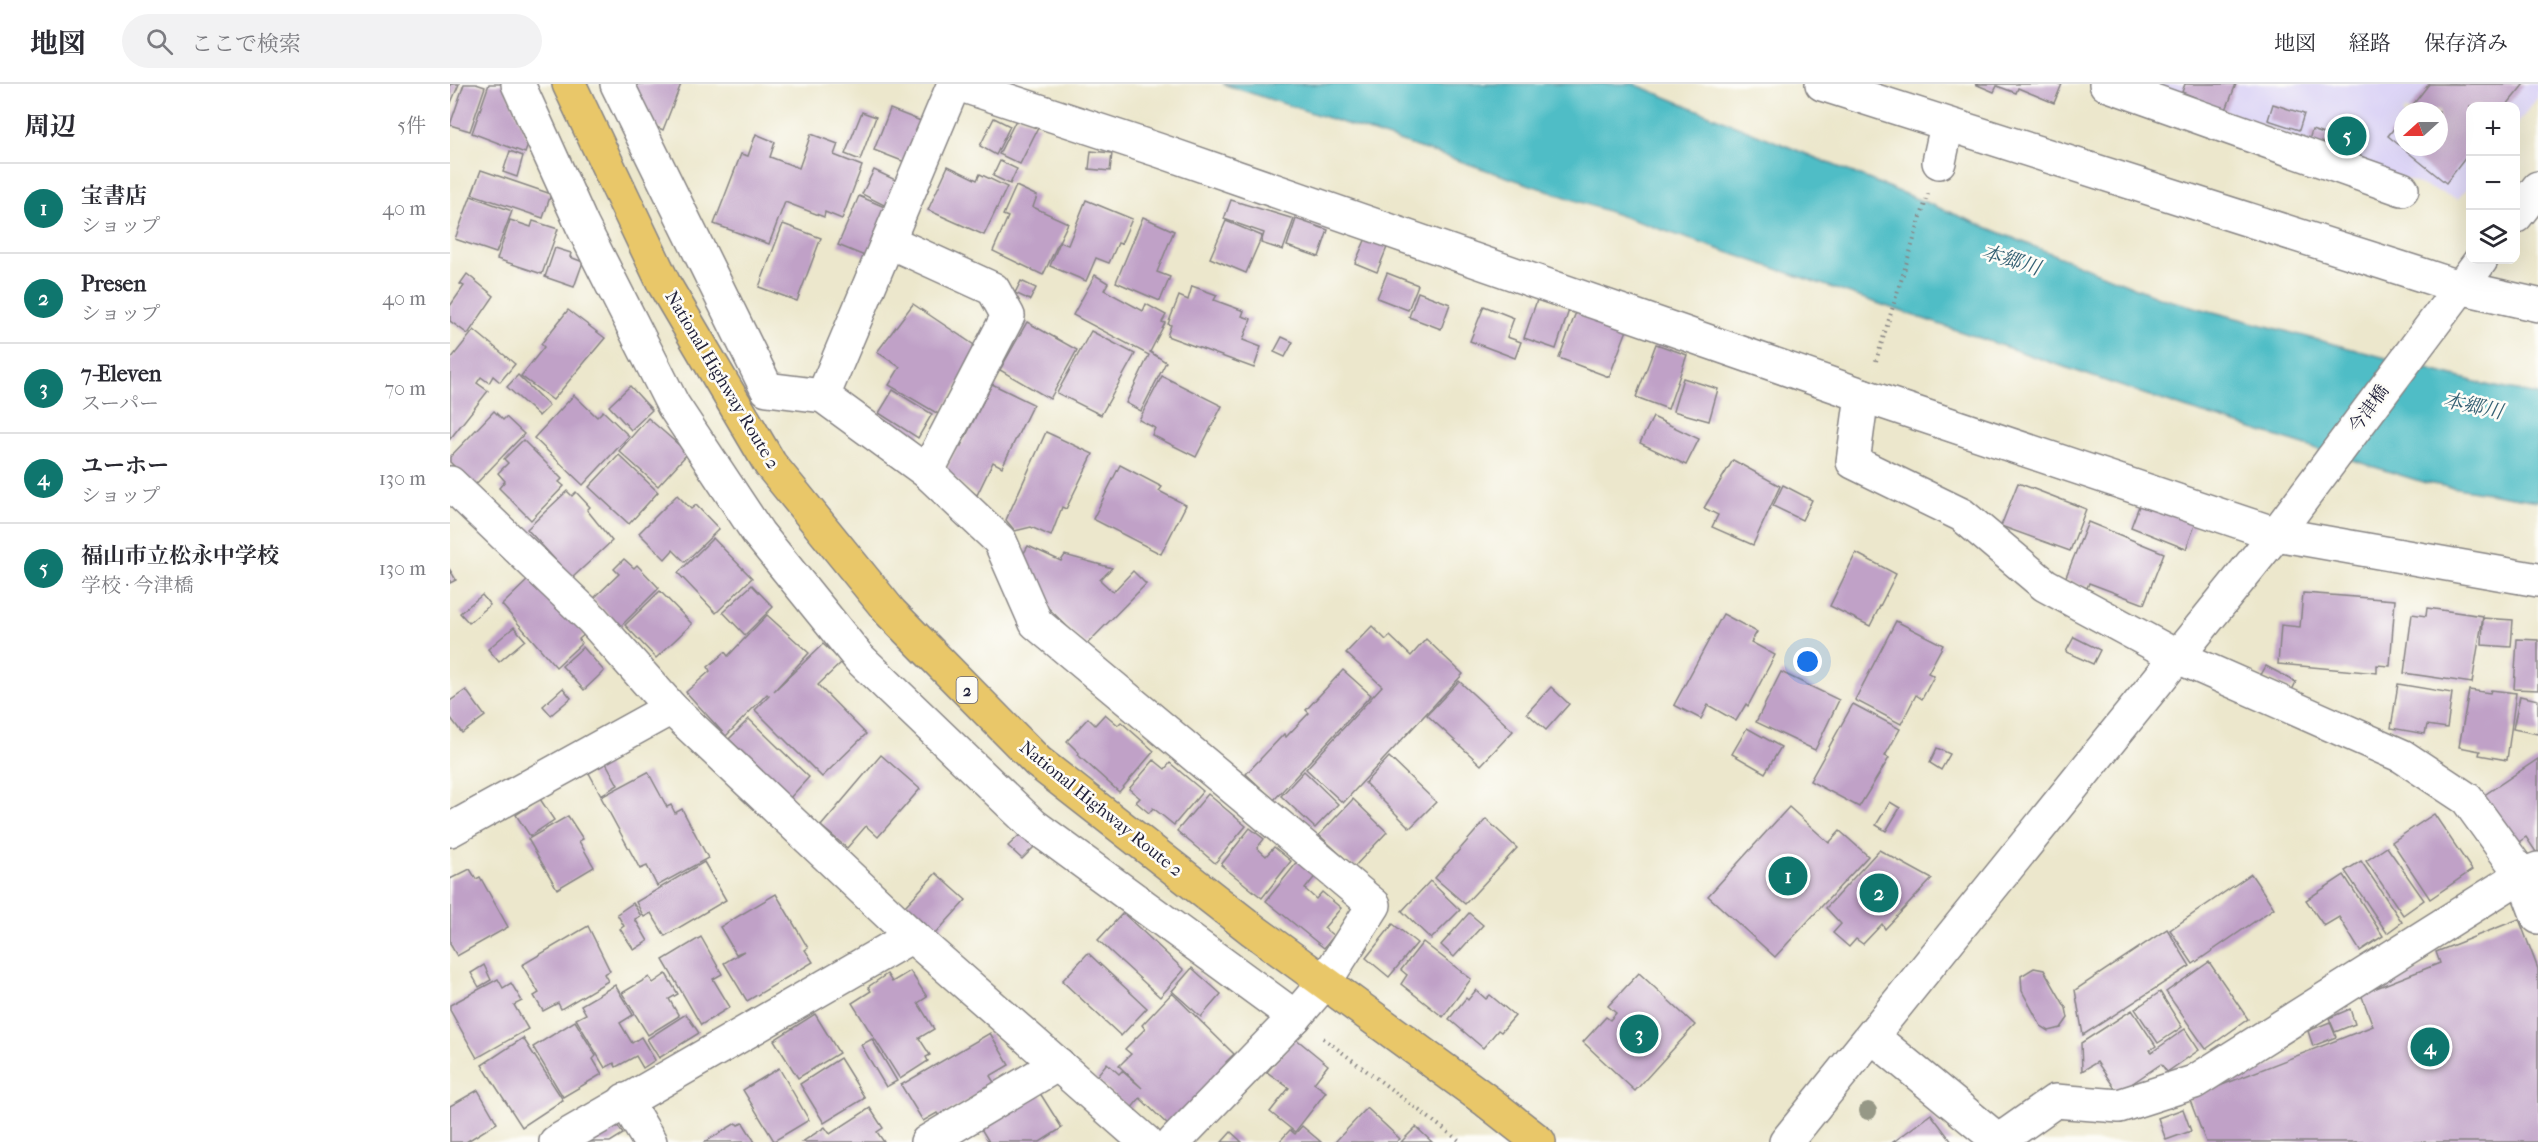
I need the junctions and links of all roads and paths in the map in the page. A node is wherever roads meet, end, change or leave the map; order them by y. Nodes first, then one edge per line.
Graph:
1 (518, 84) edge
2 (569, 84) edge
3 (617, 84) edge
4 (956, 84) edge
5 (1822, 84) edge
6 (2106, 84) edge
7 (1947, 125) junction
8 (1939, 162) joint
9 (2538, 188) edge
10 (2402, 189) dead end
11 (2520, 211) edge
12 (888, 241) junction
13 (2478, 264) edge
14 (2454, 294) junction
15 (2538, 305) edge
16 (1876, 359) dead end
17 (1862, 395) junction
18 (823, 396) junction
19 (927, 472) junction
20 (450, 483) edge
21 (2283, 525) junction
22 (2538, 580) edge
23 (2176, 656) junction
24 (671, 708) junction
25 (450, 830) edge
26 (2530, 872) edge
27 (2538, 917) edge
28 (912, 936) junction
29 (1324, 983) junction
30 (1295, 1017) junction
31 (1873, 1037) junction
32 (1058, 1064) junction
33 (625, 1100) junction
34 (1130, 1138) edge
35 (1998, 1141) edge
36 (556, 1142) edge
37 (650, 1142) edge
38 (927, 1142) edge
39 (1174, 1142) edge
40 (1461, 1142) edge
41 (1539, 1142) edge
42 (1786, 1142) edge

1 - 30 street
2 - 29 highway, National Highway Route 2 / 2
3 - 18 street
4 - 12 street
4 - 17 street
5 - 7 street
6 - 10 street
7 - 8 street
7 - 14 street
8 - 16 path
9 - 11 street
12 - 18 street
12 - 19 street
13 - 14 street, 今津橋
14 - 15 street
14 - 21 street, 今津橋
17 - 21 street
17 - 23 street
18 - 19 street
19 - 29 street
20 - 24 street
21 - 22 street
21 - 23 street, 今津橋
23 - 26 street
23 - 31 street, 今津橋
24 - 25 street
24 - 28 street
26 - 27 street
26 - 35 street
28 - 32 street
28 - 33 street
29 - 30 street
29 - 41 highway, National Highway Route 2 / 2
30 - 39 street
30 - 40 path
31 - 35 street
31 - 42 street, 今津橋
32 - 34 street
32 - 38 street
33 - 36 street
33 - 37 street

